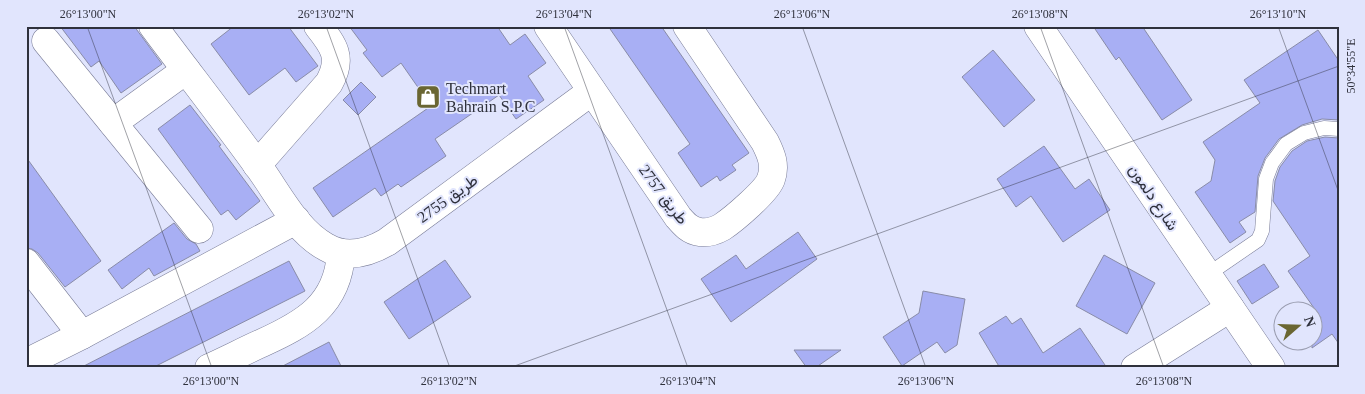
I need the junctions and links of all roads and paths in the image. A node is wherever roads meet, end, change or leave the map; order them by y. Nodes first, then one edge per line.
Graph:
1 (153, 26) edge
2 (318, 26) edge
3 (548, 26) edge
4 (687, 26) edge
5 (1038, 26) edge
6 (46, 41) dead end
7 (186, 70) junction
8 (592, 91) junction
9 (113, 123) junction
10 (1339, 129) edge
11 (257, 165) junction
12 (296, 220) junction
13 (200, 229) dead end
14 (341, 253) junction
15 (26, 263) edge
16 (1207, 274) junction
17 (1230, 308) junction
18 (82, 335) junction
19 (26, 363) edge
20 (209, 368) edge
21 (1135, 368) edge
22 (1271, 368) edge

1 - 7 street, طريق 2755
2 - 11 street
3 - 8 street, طريق 2757
4 - 8 street, طريق 2757
5 - 16 street, شارع دلمون
6 - 9 street
7 - 9 street
7 - 11 street, طريق 2755
8 - 14 street, طريق 2755
9 - 13 street
10 - 16 lane
11 - 12 street, طريق 2755
12 - 14 street, طريق 2755
12 - 18 street
14 - 20 street
15 - 18 street
16 - 17 street, شارع دلمون
17 - 21 street
17 - 22 street, شارع دلمون
18 - 19 street

